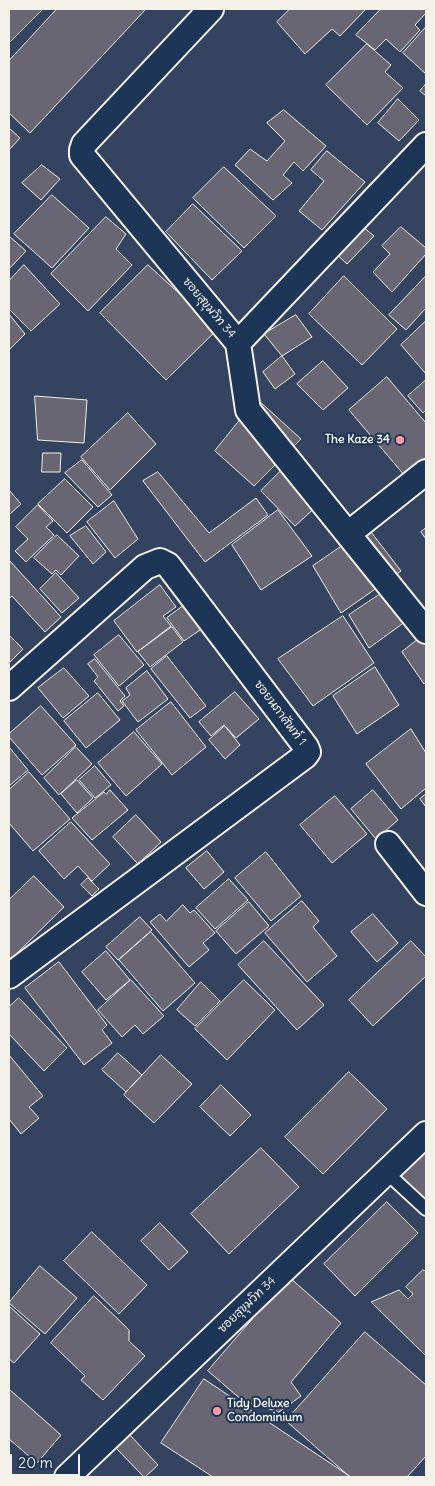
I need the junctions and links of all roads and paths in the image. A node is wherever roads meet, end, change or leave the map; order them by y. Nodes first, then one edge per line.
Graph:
1 (211, 9) edge
2 (426, 145) edge
3 (238, 343) junction
4 (426, 472) edge
5 (348, 534) junction
6 (426, 631) edge
7 (9, 688) edge
8 (388, 844) dead end
9 (426, 893) edge
10 (9, 976) edge
11 (426, 1134) edge
12 (386, 1172) junction
13 (426, 1209) edge
14 (67, 1477) edge

1 - 3 street, ซอยสุขุมวิท 34
2 - 3 street
3 - 5 street, ซอยสุขุมวิท 34
4 - 5 street
5 - 6 street, ซอยสุขุมวิท 34
7 - 10 street, ซอยนภาศัพท์ 1
8 - 9 street
11 - 12 street, ซอยสุขุมวิท 34
12 - 13 lane
12 - 14 street, ซอยสุขุมวิท 34

